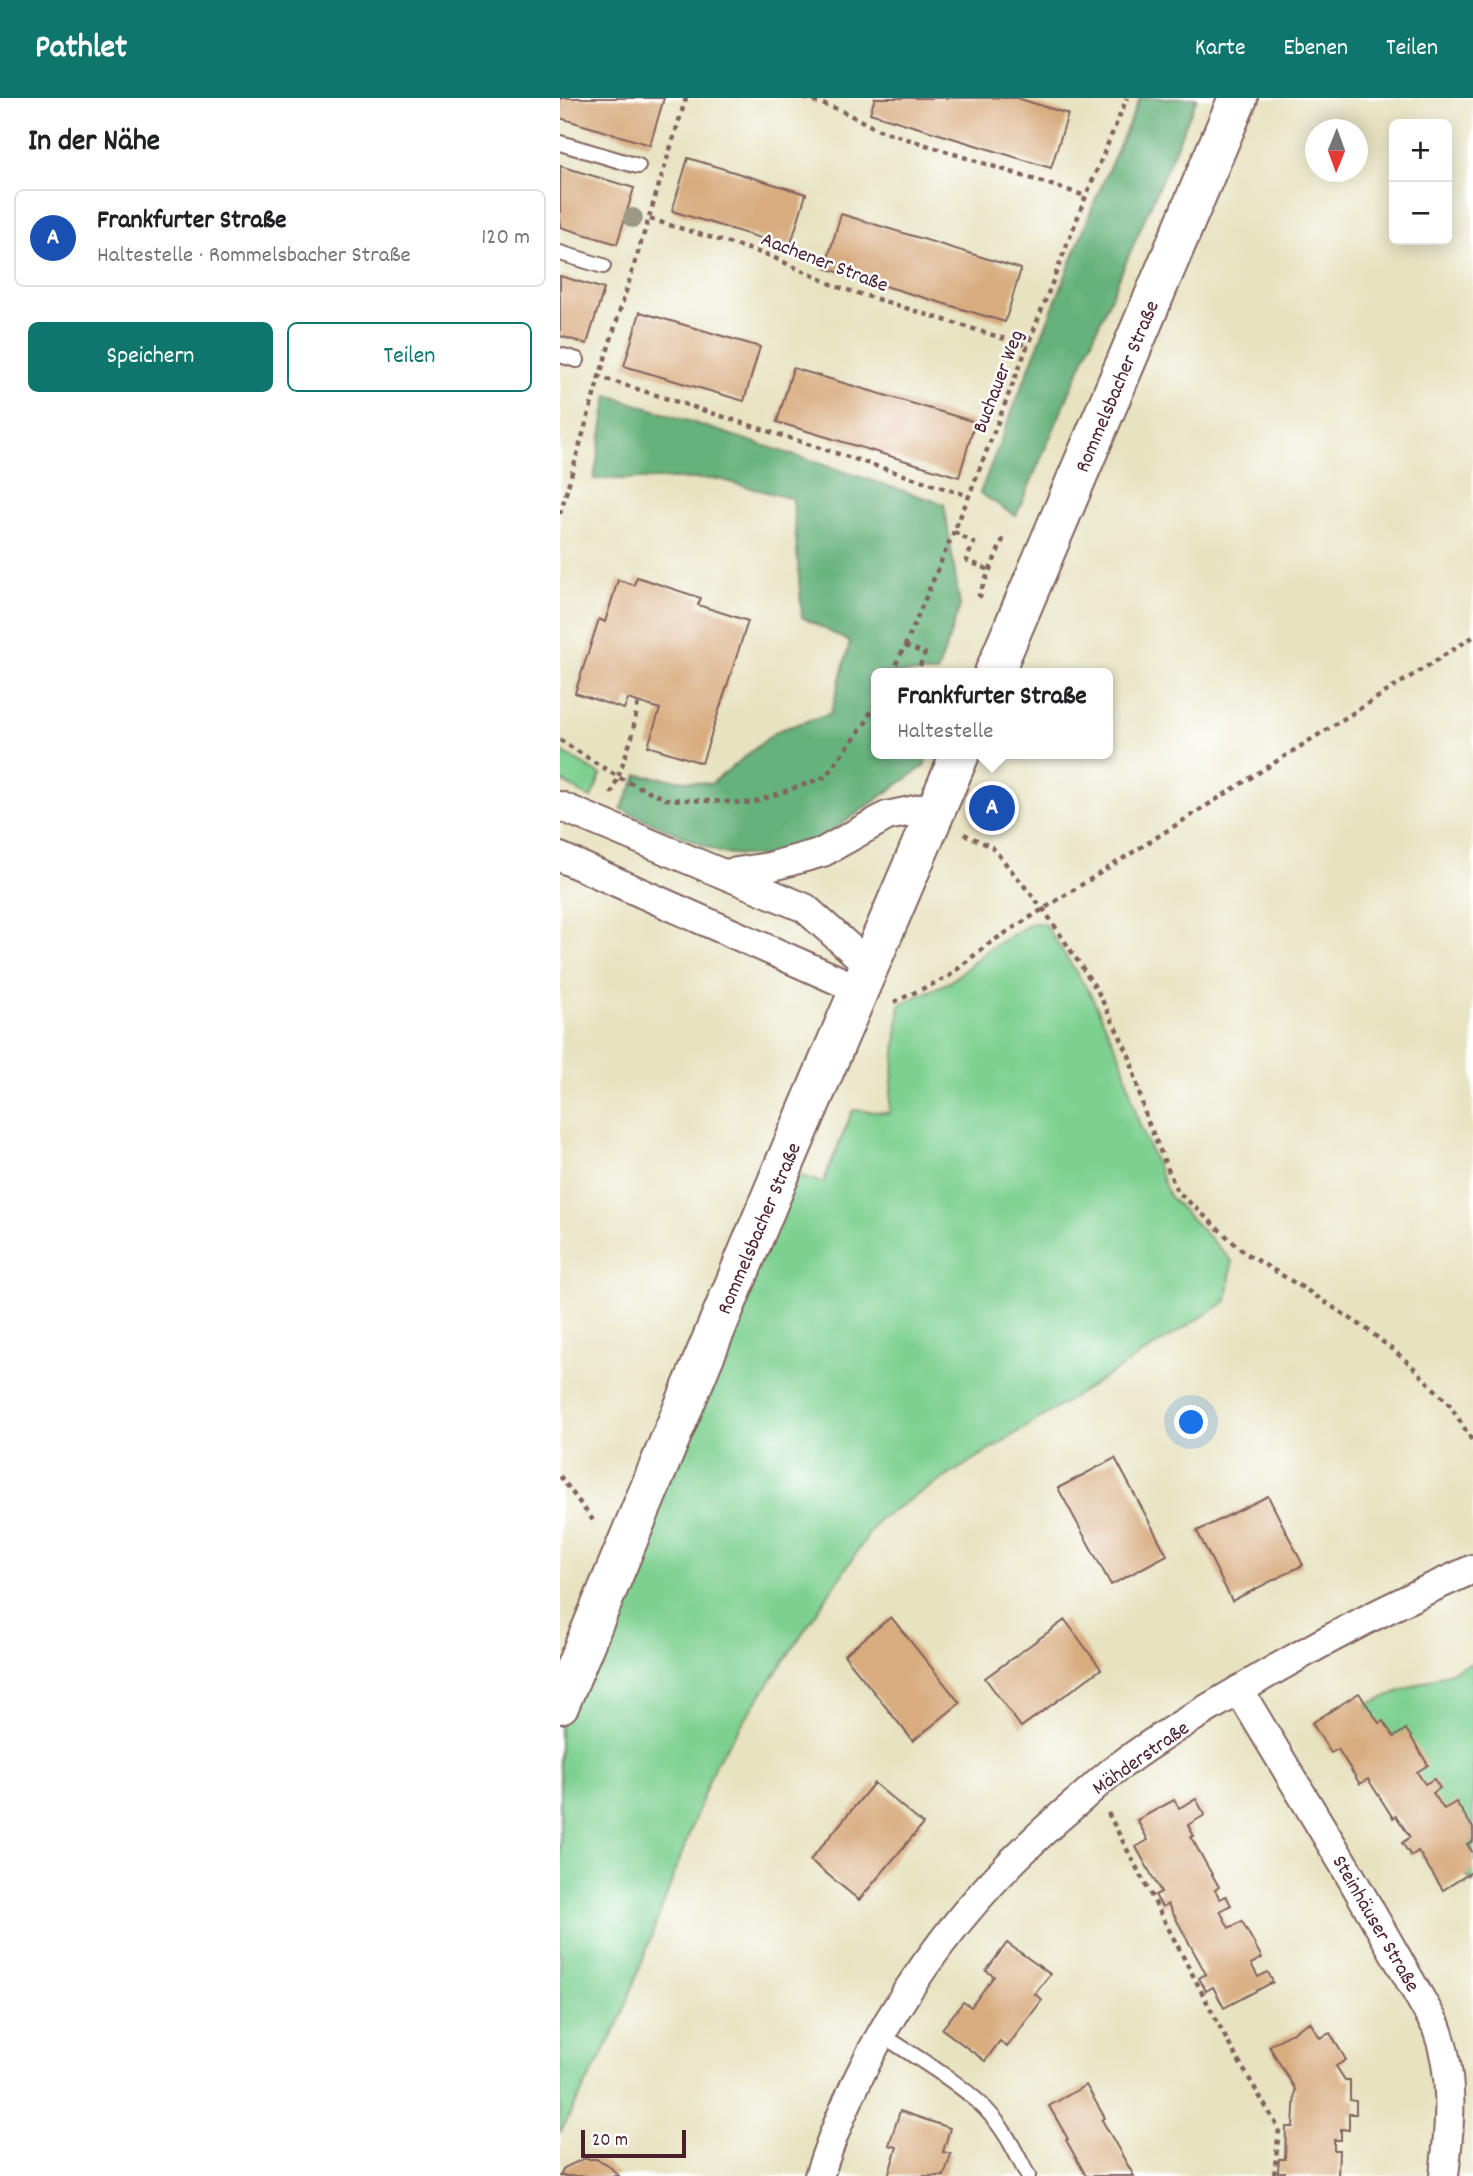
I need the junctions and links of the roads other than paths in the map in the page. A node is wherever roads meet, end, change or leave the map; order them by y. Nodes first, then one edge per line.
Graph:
1 (1238, 98) edge
2 (560, 143) edge
3 (638, 166) dead end
4 (560, 253) edge
5 (603, 266) dead end
6 (560, 355) edge
7 (577, 360) road end
8 (996, 668) edge
9 (958, 759) edge
10 (560, 806) edge
11 (936, 813) junction
12 (560, 857) edge
13 (724, 874) junction
14 (865, 978) junction
15 (1473, 1569) edge
16 (1239, 1690) junction
17 (560, 1704) edge
18 (881, 2034) junction
19 (819, 2176) edge
20 (1028, 2176) edge
21 (1444, 2176) edge

1 - 8 main road, Rommelsbacher Straße
2 - 3 lane
4 - 5 lane
6 - 7 lane
9 - 11 main road, Rommelsbacher Straße
10 - 13 street
11 - 13 street
11 - 14 main road, Rommelsbacher Straße
12 - 14 street
13 - 14 street
14 - 17 main road, Rommelsbacher Straße
15 - 16 street, Mähderstraße
16 - 18 street, Mähderstraße
16 - 21 street, Steinhäuser Straße
18 - 19 street, Mähderstraße
18 - 20 lane

